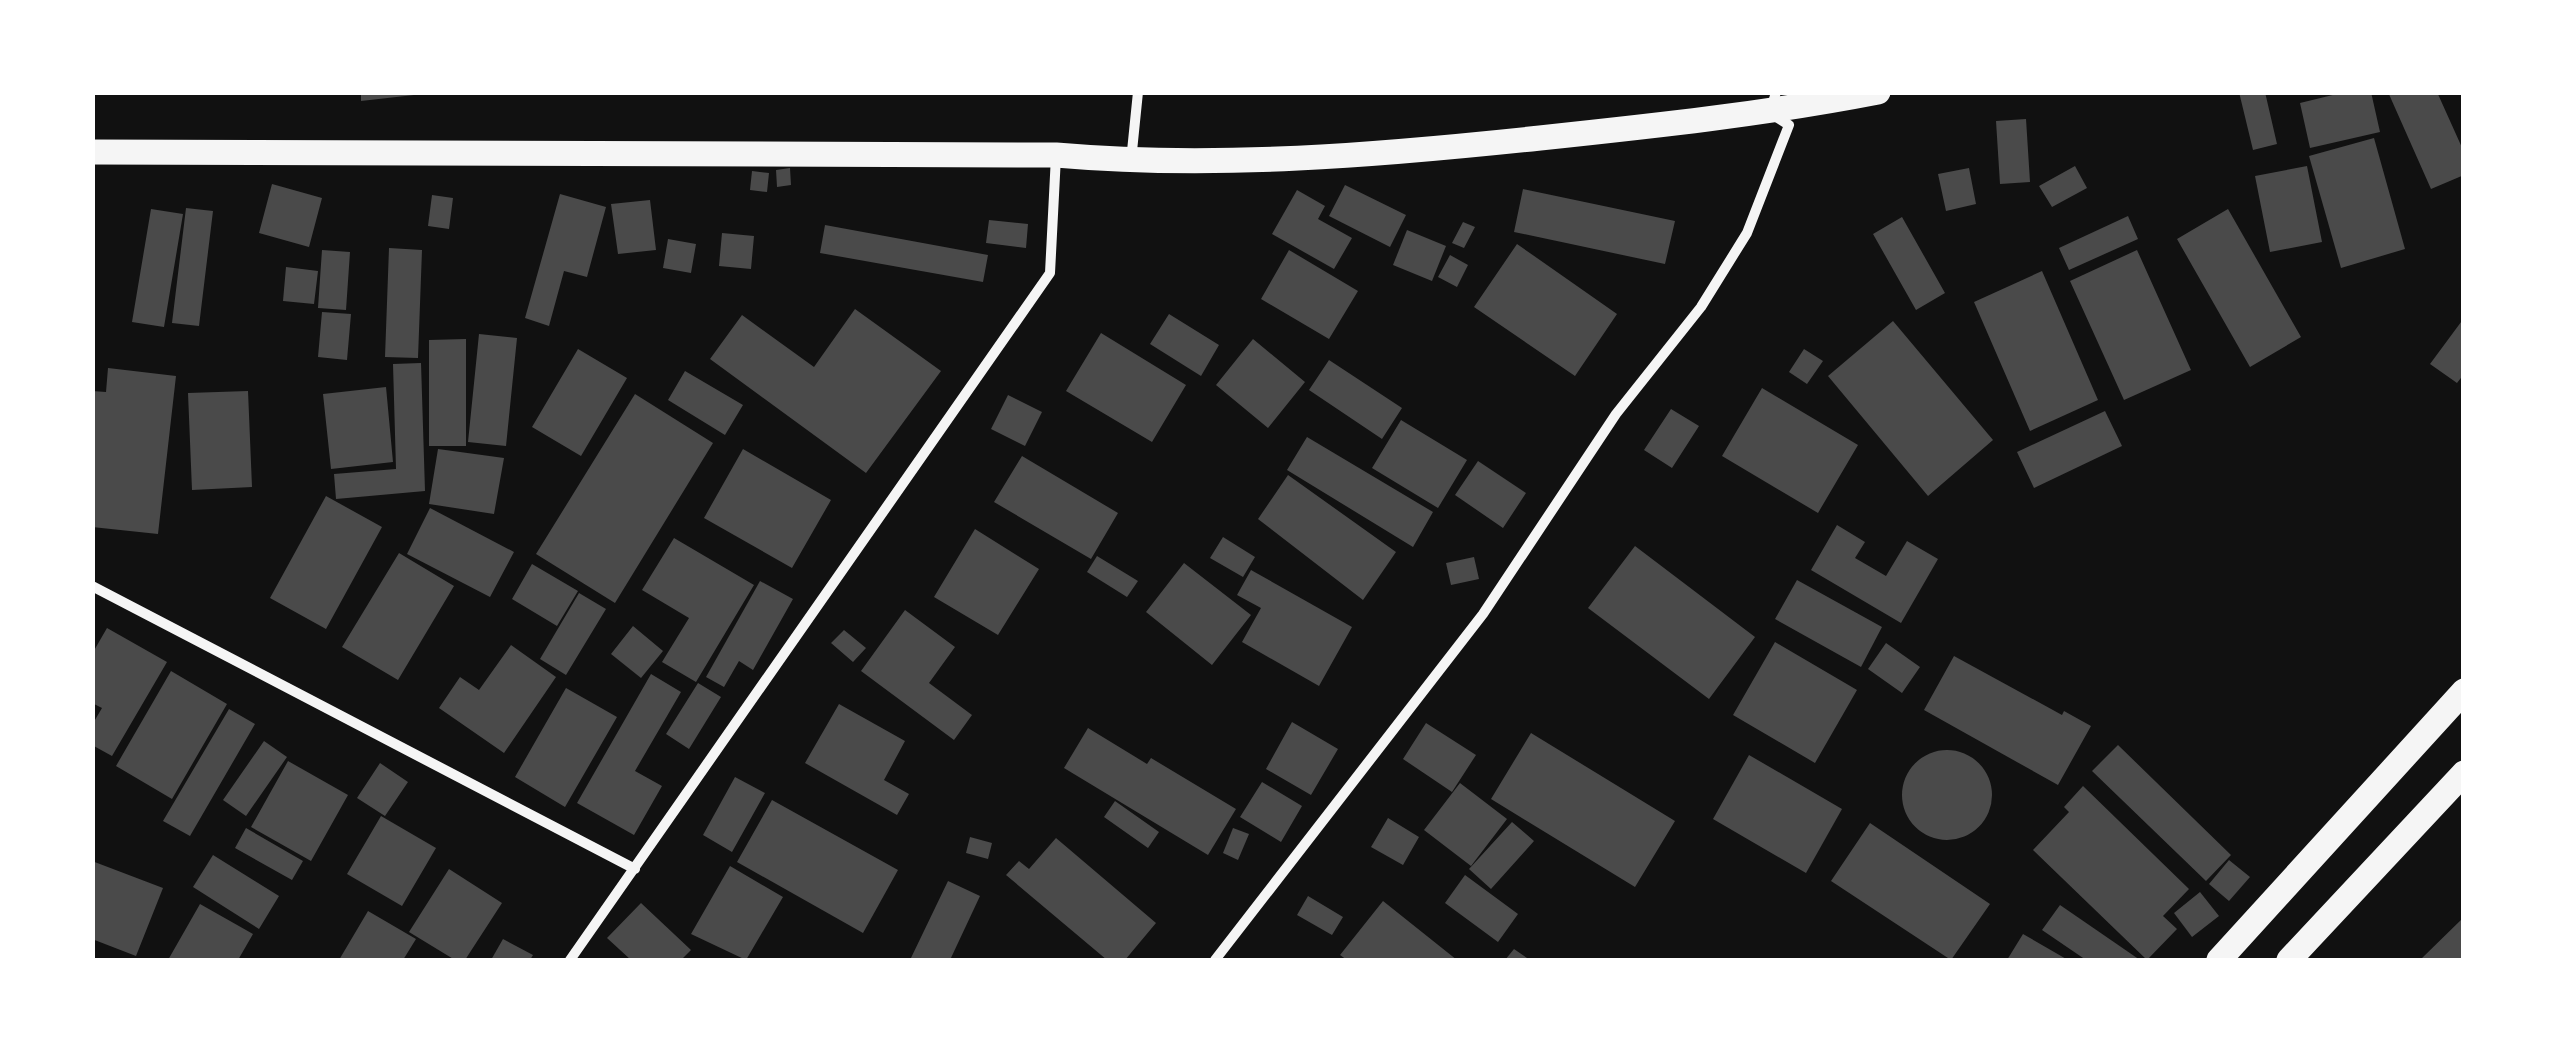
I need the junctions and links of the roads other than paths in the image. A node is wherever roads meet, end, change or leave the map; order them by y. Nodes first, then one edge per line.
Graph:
1 (1138, 92) edge
2 (1878, 92) edge
3 (1773, 103) edge
4 (92, 152) edge
5 (1056, 155) junction
6 (1131, 162) junction
7 (92, 586) edge
8 (2464, 691) edge
9 (2464, 773) edge
10 (636, 869) junction
11 (570, 960) edge
12 (1215, 960) edge
13 (2219, 960) edge
14 (2289, 960) edge

1 - 6 street
2 - 3 main road
3 - 6 main road
3 - 12 street
4 - 5 main road
5 - 6 main road
5 - 10 street
7 - 10 street
8 - 13 main road
9 - 14 main road
10 - 11 street

